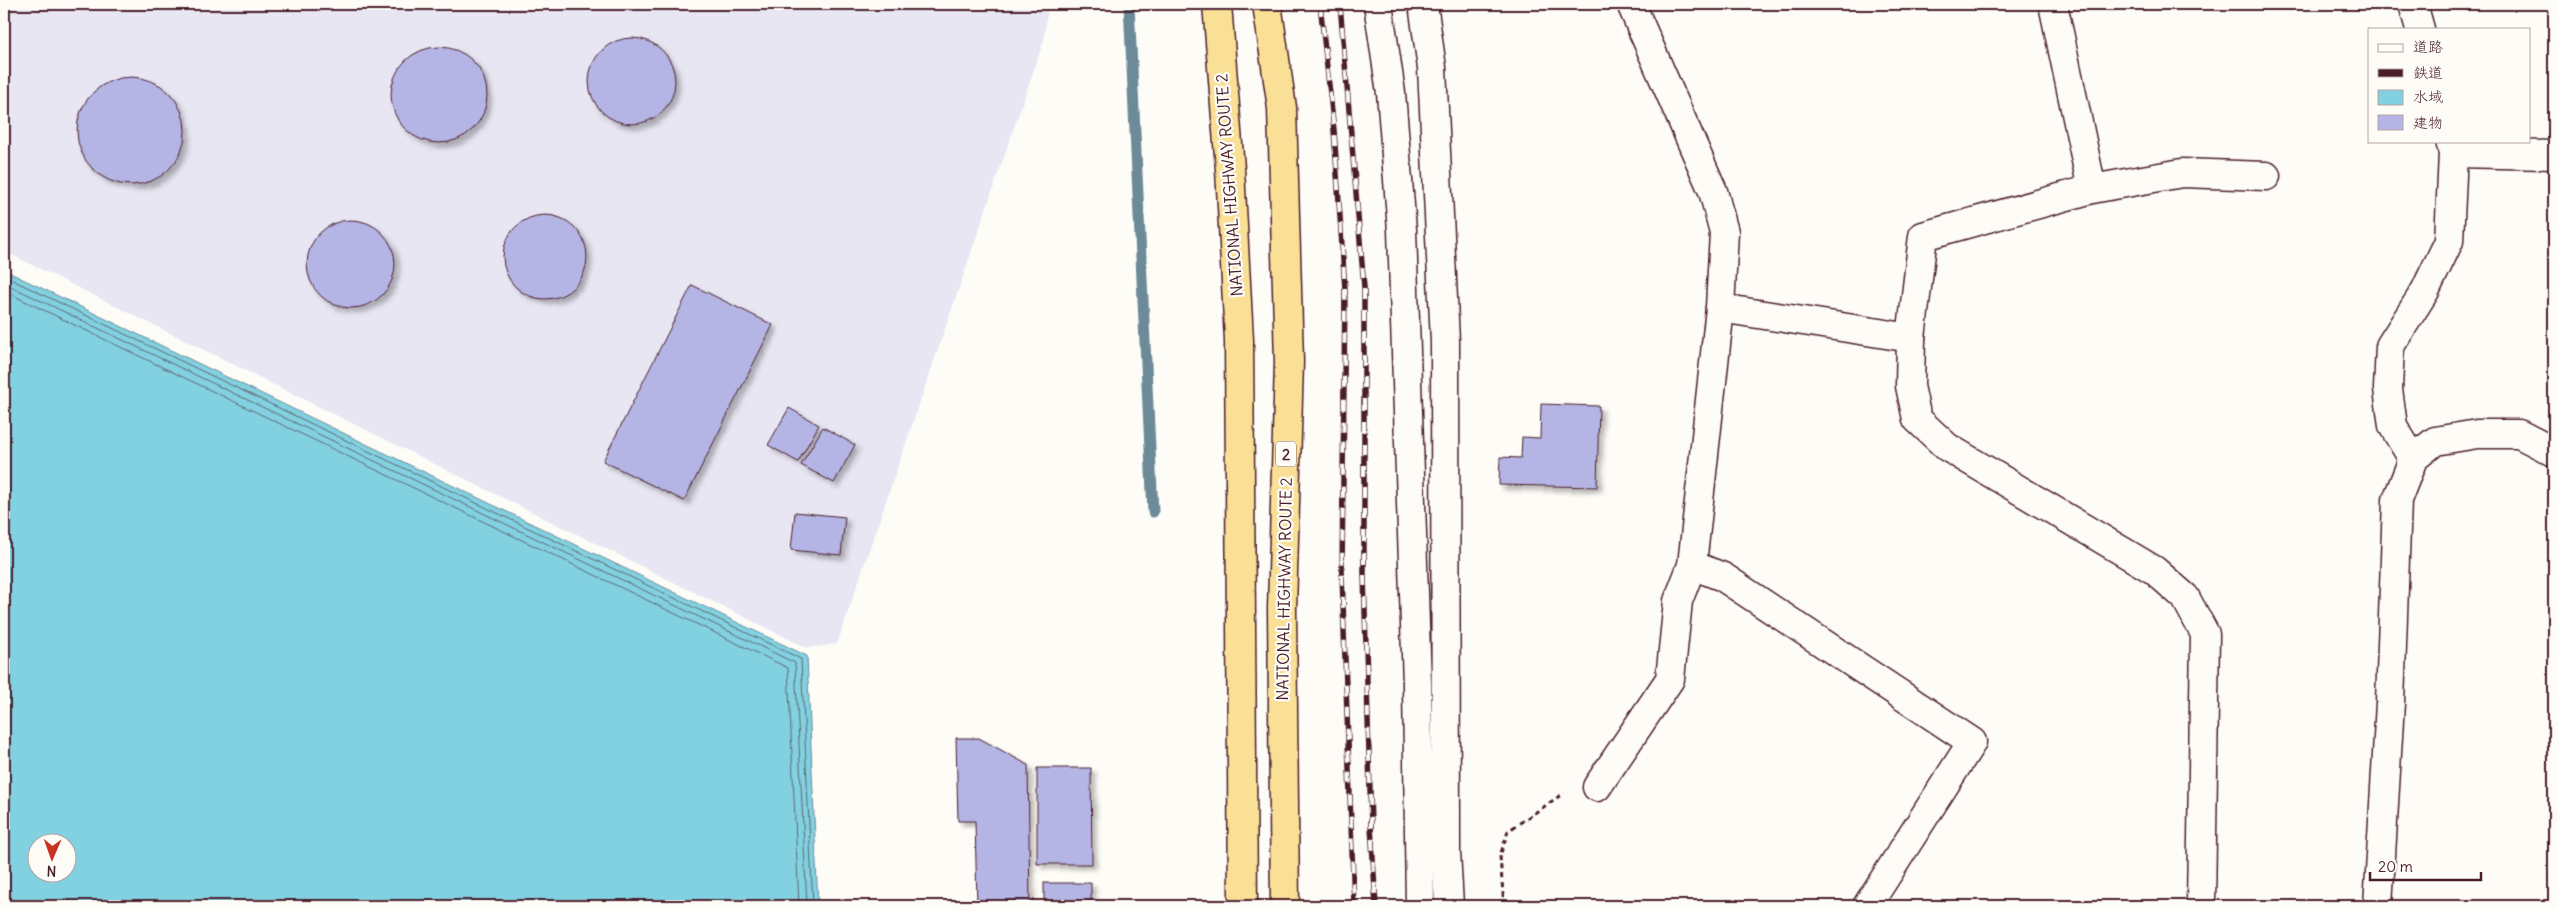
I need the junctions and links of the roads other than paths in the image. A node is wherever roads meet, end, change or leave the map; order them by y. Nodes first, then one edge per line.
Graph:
1 (1217, 4) edge
2 (1267, 4) edge
3 (1378, 4) edge
4 (1423, 4) edge
5 (1631, 4) edge
6 (2053, 4) edge
7 (2413, 4) edge
8 (2420, 28) edge
9 (2452, 147) edge
10 (2554, 155) edge
11 (2266, 176) dead end
12 (2092, 189) junction
13 (1720, 308) junction
14 (1911, 338) junction
15 (2554, 452) edge
16 (2413, 459) junction
17 (1692, 565) junction
18 (1597, 787) road end
19 (1243, 906) edge
20 (1285, 906) edge
21 (1420, 906) edge
22 (1449, 906) edge
23 (1866, 906) edge
24 (2201, 906) edge
25 (2378, 906) edge

1 - 19 highway, NATIONAL HIGHWAY ROUTE 2
2 - 20 highway, NATIONAL HIGHWAY ROUTE 2 / 2
3 - 21 street
4 - 22 street
5 - 13 street
6 - 12 street
7 - 8 street
9 - 10 street
9 - 16 street
11 - 12 street
12 - 14 street
13 - 14 street
13 - 17 street
14 - 24 street
15 - 16 street
16 - 25 street
17 - 18 street
17 - 23 street

